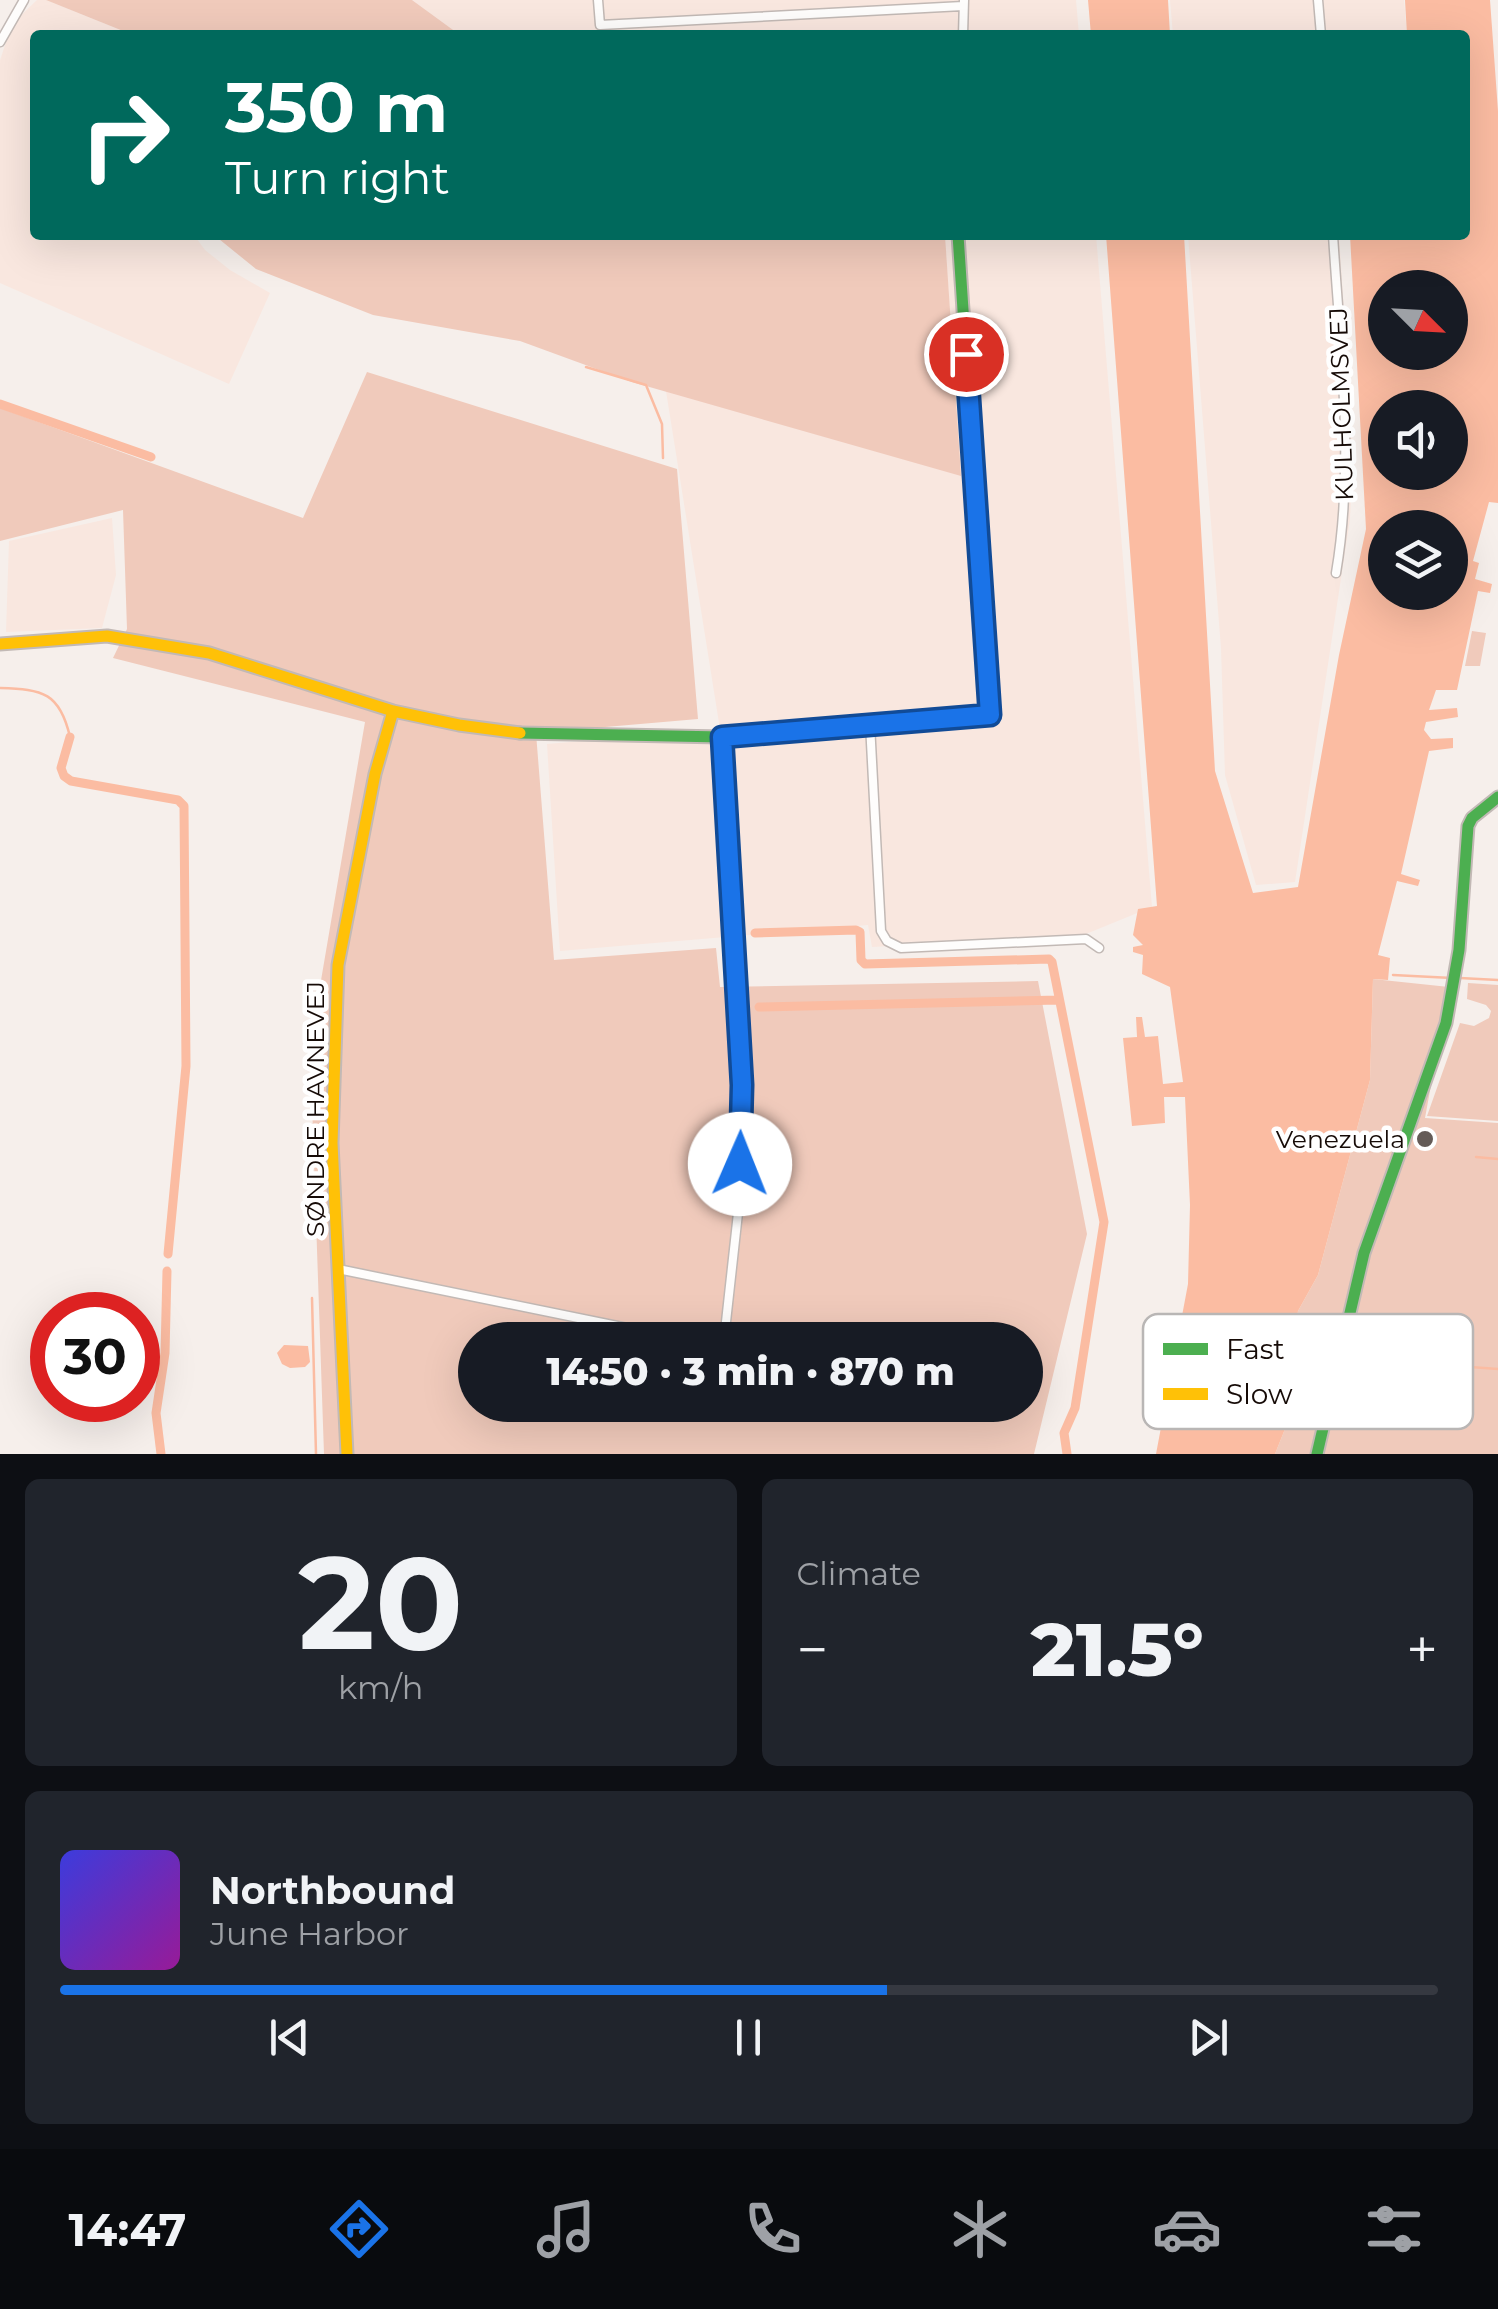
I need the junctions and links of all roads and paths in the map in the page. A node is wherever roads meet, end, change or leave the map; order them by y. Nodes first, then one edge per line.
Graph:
1 (24, 0) edge
2 (598, 0) edge
3 (1318, 0) edge
4 (964, 3) edge
5 (962, 30) edge
6 (1321, 30) edge
7 (0, 42) edge
8 (958, 240) edge
9 (1333, 240) edge
10 (1336, 573) dead end
11 (0, 644) edge
12 (393, 710) junction
13 (870, 724) junction
14 (722, 737) junction
15 (1498, 797) edge
16 (1099, 948) dead end
17 (338, 1270) junction
18 (1350, 1314) edge
19 (597, 1322) edge
20 (726, 1322) edge
21 (1323, 1429) edge
22 (347, 1454) edge
23 (1317, 1454) edge

1 - 7 street
2 - 4 street
3 - 6 street
4 - 5 street
8 - 13 street
9 - 10 street, KULHOLMSVEJ
11 - 12 street
12 - 14 street
12 - 17 street, SØNDRE HAVNEVEJ
13 - 14 street
13 - 16 street
14 - 20 street
15 - 18 street
17 - 19 street
17 - 22 street, SØNDRE HAVNEVEJ
21 - 23 street

